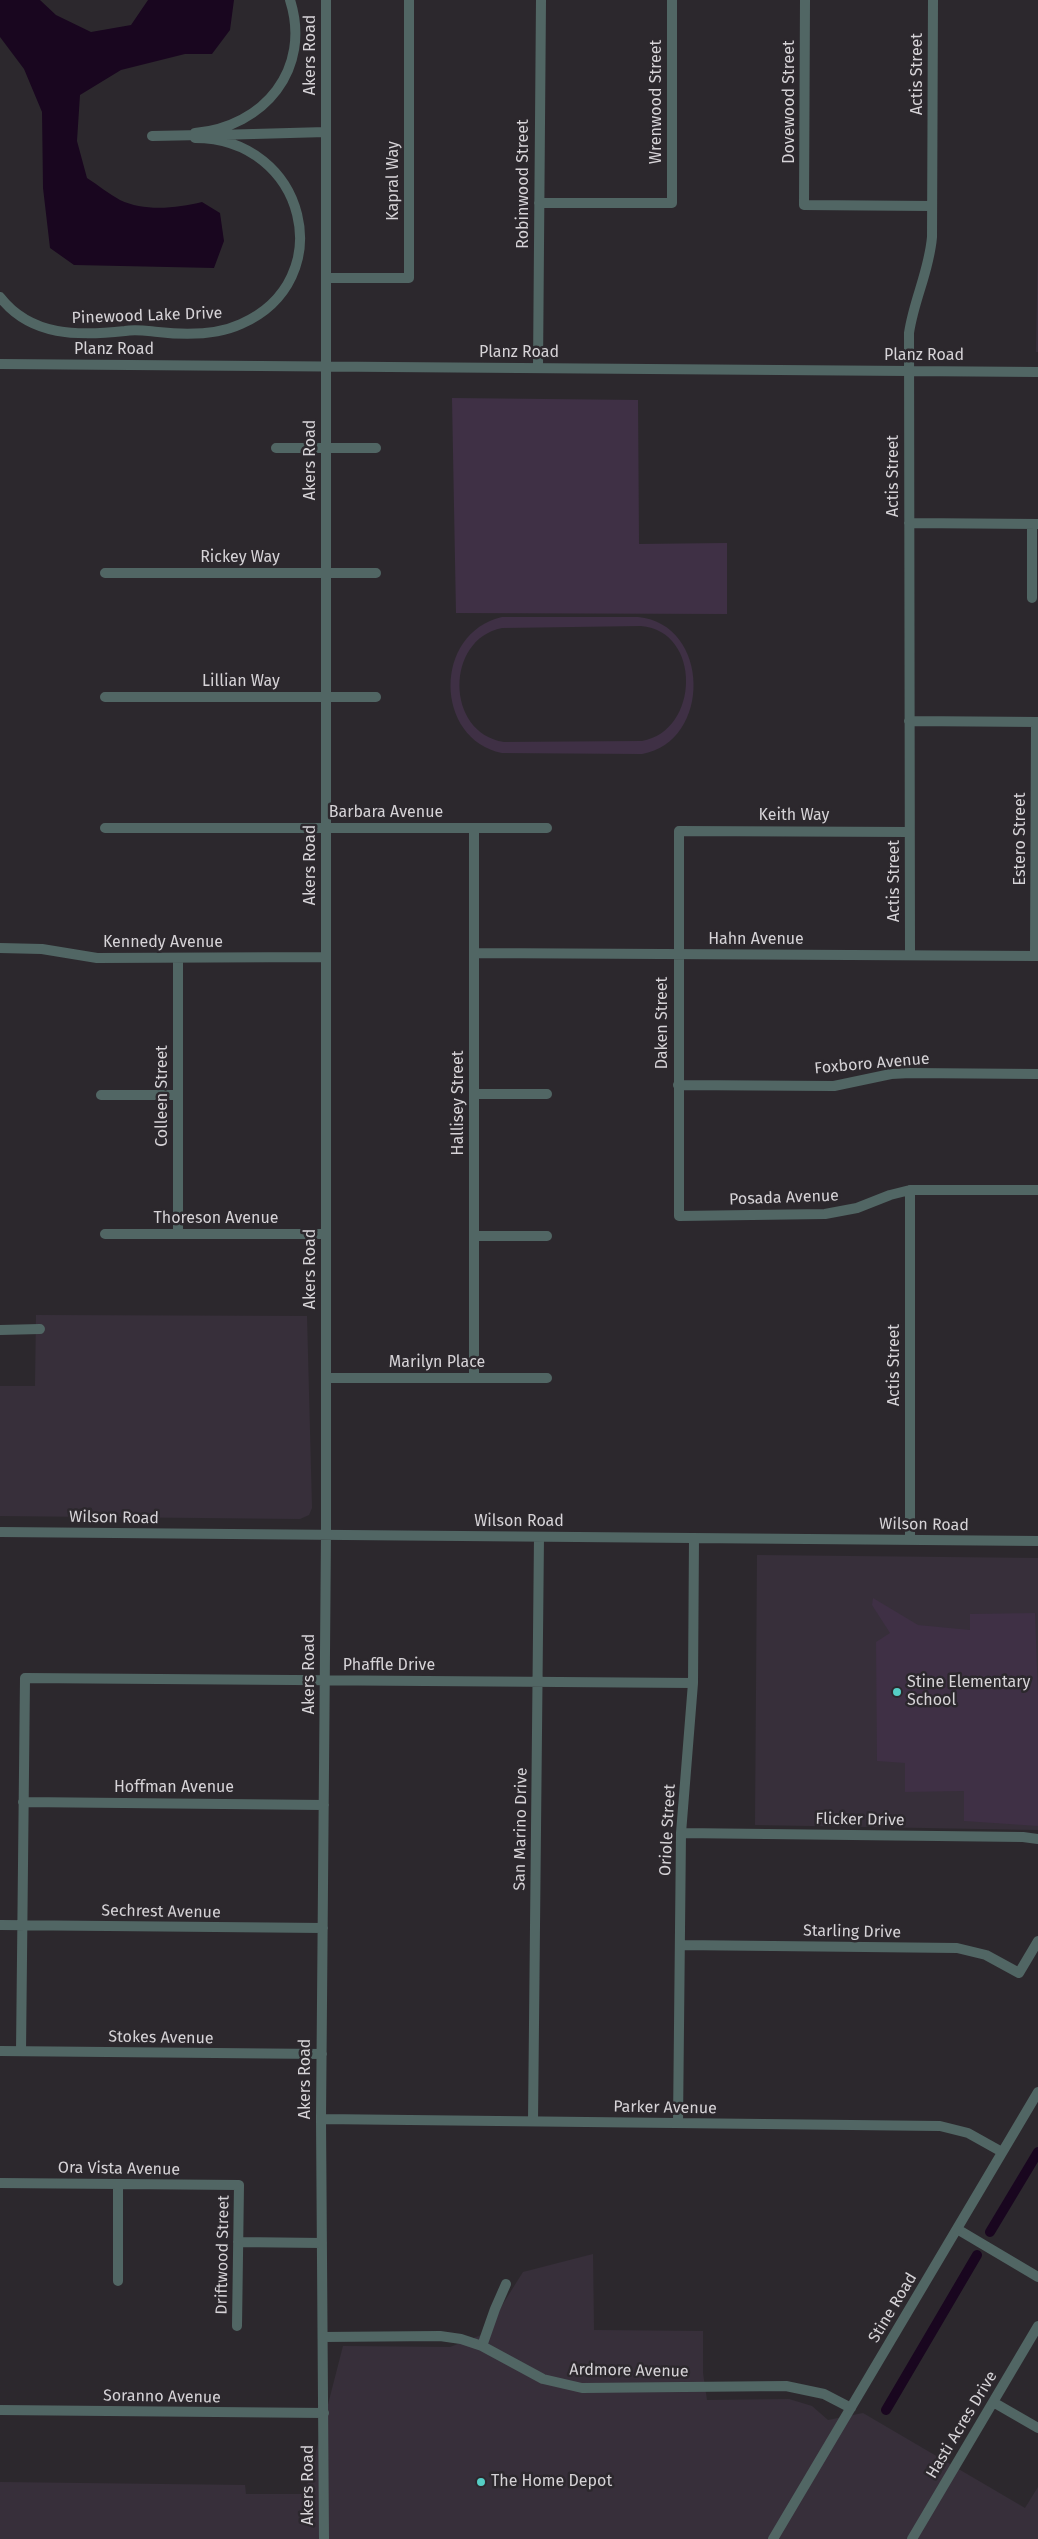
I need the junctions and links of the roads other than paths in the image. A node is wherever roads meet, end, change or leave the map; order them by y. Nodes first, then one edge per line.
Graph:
1 (290, 0) edge
2 (326, 0) edge
3 (409, 0) edge
4 (541, 0) edge
5 (672, 0) edge
6 (805, 0) edge
7 (934, 0) edge
8 (326, 132) junction
9 (195, 135) junction
10 (152, 136) dead end
11 (539, 203) junction
12 (932, 206) junction
13 (326, 278) junction
14 (0, 297) edge
15 (0, 364) edge
16 (326, 366) junction
17 (538, 368) junction
18 (908, 371) junction
19 (1038, 372) edge
20 (276, 448) dead end
21 (326, 448) junction
22 (376, 448) dead end
23 (909, 523) junction
24 (1035, 524) edge
25 (105, 573) dead end
26 (326, 573) junction
27 (376, 573) dead end
28 (1032, 598) dead end
29 (105, 697) dead end
30 (326, 697) junction
31 (376, 697) dead end
32 (909, 721) junction
33 (1037, 722) edge
34 (105, 828) dead end
35 (326, 828) junction
36 (474, 828) junction
37 (547, 828) dead end
38 (679, 831) joint
39 (910, 832) junction
40 (0, 948) edge
41 (474, 953) junction
42 (678, 954) junction
43 (910, 955) junction
44 (1036, 956) edge
45 (178, 958) junction
46 (326, 958) junction
47 (1038, 1074) edge
48 (678, 1085) junction
49 (474, 1094) junction
50 (547, 1094) dead end
51 (101, 1095) dead end
52 (178, 1095) junction
53 (910, 1190) junction
54 (1038, 1190) edge
55 (679, 1216) joint
56 (105, 1234) dead end
57 (178, 1234) junction
58 (326, 1234) junction
59 (474, 1236) junction
60 (547, 1236) dead end
61 (0, 1330) edge
62 (40, 1330) dead end
63 (326, 1378) junction
64 (474, 1378) junction
65 (547, 1378) dead end
66 (0, 1532) edge
67 (326, 1535) junction
68 (539, 1537) junction
69 (694, 1538) junction
70 (910, 1540) junction
71 (1038, 1541) edge
72 (325, 1681) junction
73 (538, 1683) junction
74 (693, 1684) junction
75 (24, 1802) junction
76 (324, 1804) junction
77 (681, 1834) junction
78 (1038, 1839) edge
79 (0, 1925) edge
80 (22, 1926) junction
81 (323, 1928) junction
82 (1038, 1941) edge
83 (680, 1945) junction
84 (0, 2051) edge
85 (21, 2052) junction
86 (322, 2054) junction
87 (1038, 2092) edge
88 (321, 2119) junction
89 (533, 2121) junction
90 (678, 2123) junction
91 (1002, 2152) junction
92 (0, 2183) edge
93 (118, 2184) junction
94 (239, 2185) joint
95 (957, 2229) junction
96 (238, 2242) junction
97 (322, 2243) junction
98 (1038, 2277) edge
99 (118, 2280) dead end
100 (506, 2284) dead end
101 (237, 2326) dead end
102 (1038, 2326) edge
103 (323, 2337) junction
104 (482, 2346) junction
105 (993, 2402) junction
106 (851, 2408) junction
107 (0, 2410) edge
108 (324, 2413) junction
109 (1038, 2428) edge
110 (324, 2539) edge
111 (773, 2539) edge
112 (912, 2539) edge

1 - 9 street, Pinewood Lake Drive
2 - 8 street, Akers Road
3 - 13 street, Kapral Way
4 - 11 street, Robinwood Street
5 - 11 street, Wrenwood Street
6 - 12 street, Dovewood Street
7 - 12 street, Actis Street
8 - 9 street, Pinewood Lake Drive
8 - 13 street, Akers Road
9 - 10 street, Pinewood Lake Drive
9 - 14 street, Pinewood Lake Drive
11 - 17 street, Robinwood Street
12 - 18 street, Actis Street
13 - 16 street, Akers Road
15 - 16 street, Planz Road
16 - 17 street, Planz Road
16 - 21 street, Akers Road
17 - 18 street, Planz Road
18 - 19 street, Planz Road
18 - 23 street, Actis Street
20 - 21 street
21 - 22 street
21 - 26 street, Akers Road
23 - 24 street
23 - 32 street, Actis Street
24 - 28 street
25 - 26 street, Rickey Way
26 - 27 street, Rickey Way
26 - 30 street, Akers Road
29 - 30 street, Lillian Way
30 - 31 street, Lillian Way
30 - 35 street, Akers Road
32 - 33 street
32 - 39 street, Actis Street
33 - 44 street, Estero Street
34 - 35 street, Barbara Avenue
35 - 36 street, Barbara Avenue
35 - 46 street, Akers Road
36 - 37 street, Barbara Avenue
36 - 41 street, Hallisey Street
38 - 39 street, Keith Way
38 - 42 street, Daken Street
39 - 43 street, Actis Street
40 - 45 street, Kennedy Avenue
41 - 42 street, Hahn Avenue
41 - 49 street, Hallisey Street
42 - 43 street, Hahn Avenue
42 - 48 street, Daken Street
43 - 44 street, Hahn Avenue
45 - 46 street, Kennedy Avenue
45 - 52 street, Colleen Street
46 - 58 street, Akers Road
47 - 48 street, Foxboro Avenue
48 - 55 street, Daken Street
49 - 50 street
49 - 59 street, Hallisey Street
51 - 52 street
52 - 57 street, Colleen Street
53 - 54 street, Posada Avenue
53 - 55 street, Posada Avenue
53 - 70 street, Actis Street
56 - 57 street, Thoreson Avenue
57 - 58 street, Thoreson Avenue
58 - 63 street, Akers Road
59 - 60 street
59 - 64 street, Hallisey Street
61 - 62 street
63 - 64 street, Marilyn Place
63 - 67 street, Akers Road
64 - 65 street, Marilyn Place
66 - 67 street, Wilson Road
67 - 68 street, Wilson Road
67 - 72 street, Akers Road
68 - 69 street, Wilson Road
68 - 73 street, San Marino Drive
69 - 70 street, Wilson Road
69 - 74 street, Oriole Street
70 - 71 street, Wilson Road
72 - 73 street, Phaffle Drive
72 - 75 street, Phaffle Drive
72 - 76 street, Akers Road
73 - 74 street, Phaffle Drive
73 - 89 street, San Marino Drive
74 - 77 street, Oriole Street
75 - 76 street, Hoffman Avenue
75 - 80 street
76 - 81 street, Akers Road
77 - 78 street, Flicker Drive
77 - 83 street, Oriole Street
79 - 80 street, Sechrest Avenue
80 - 81 street, Sechrest Avenue
80 - 85 street
81 - 86 street, Akers Road
82 - 83 street, Starling Drive
83 - 90 street, Oriole Street
84 - 85 street, Stokes Avenue
85 - 86 street, Stokes Avenue
86 - 88 street, Akers Road
87 - 91 street, Stine Road
88 - 89 street, Parker Avenue
88 - 97 street, Akers Road
89 - 90 street, Parker Avenue
90 - 91 street, Parker Avenue
91 - 95 street, Stine Road
92 - 93 street, Ora Vista Avenue
93 - 94 street, Ora Vista Avenue
93 - 99 street
94 - 96 street, Driftwood Street
95 - 98 street
95 - 106 street, Stine Road
96 - 97 street
96 - 101 street, Driftwood Street
97 - 103 street, Akers Road
100 - 104 street
102 - 105 street, Hasti Acres Drive
103 - 104 street, Ardmore Avenue
103 - 108 street, Akers Road
104 - 106 street, Ardmore Avenue
105 - 109 street
105 - 112 street, Hasti Acres Drive
106 - 111 street, Stine Road
107 - 108 street, Soranno Avenue
108 - 110 street, Akers Road

